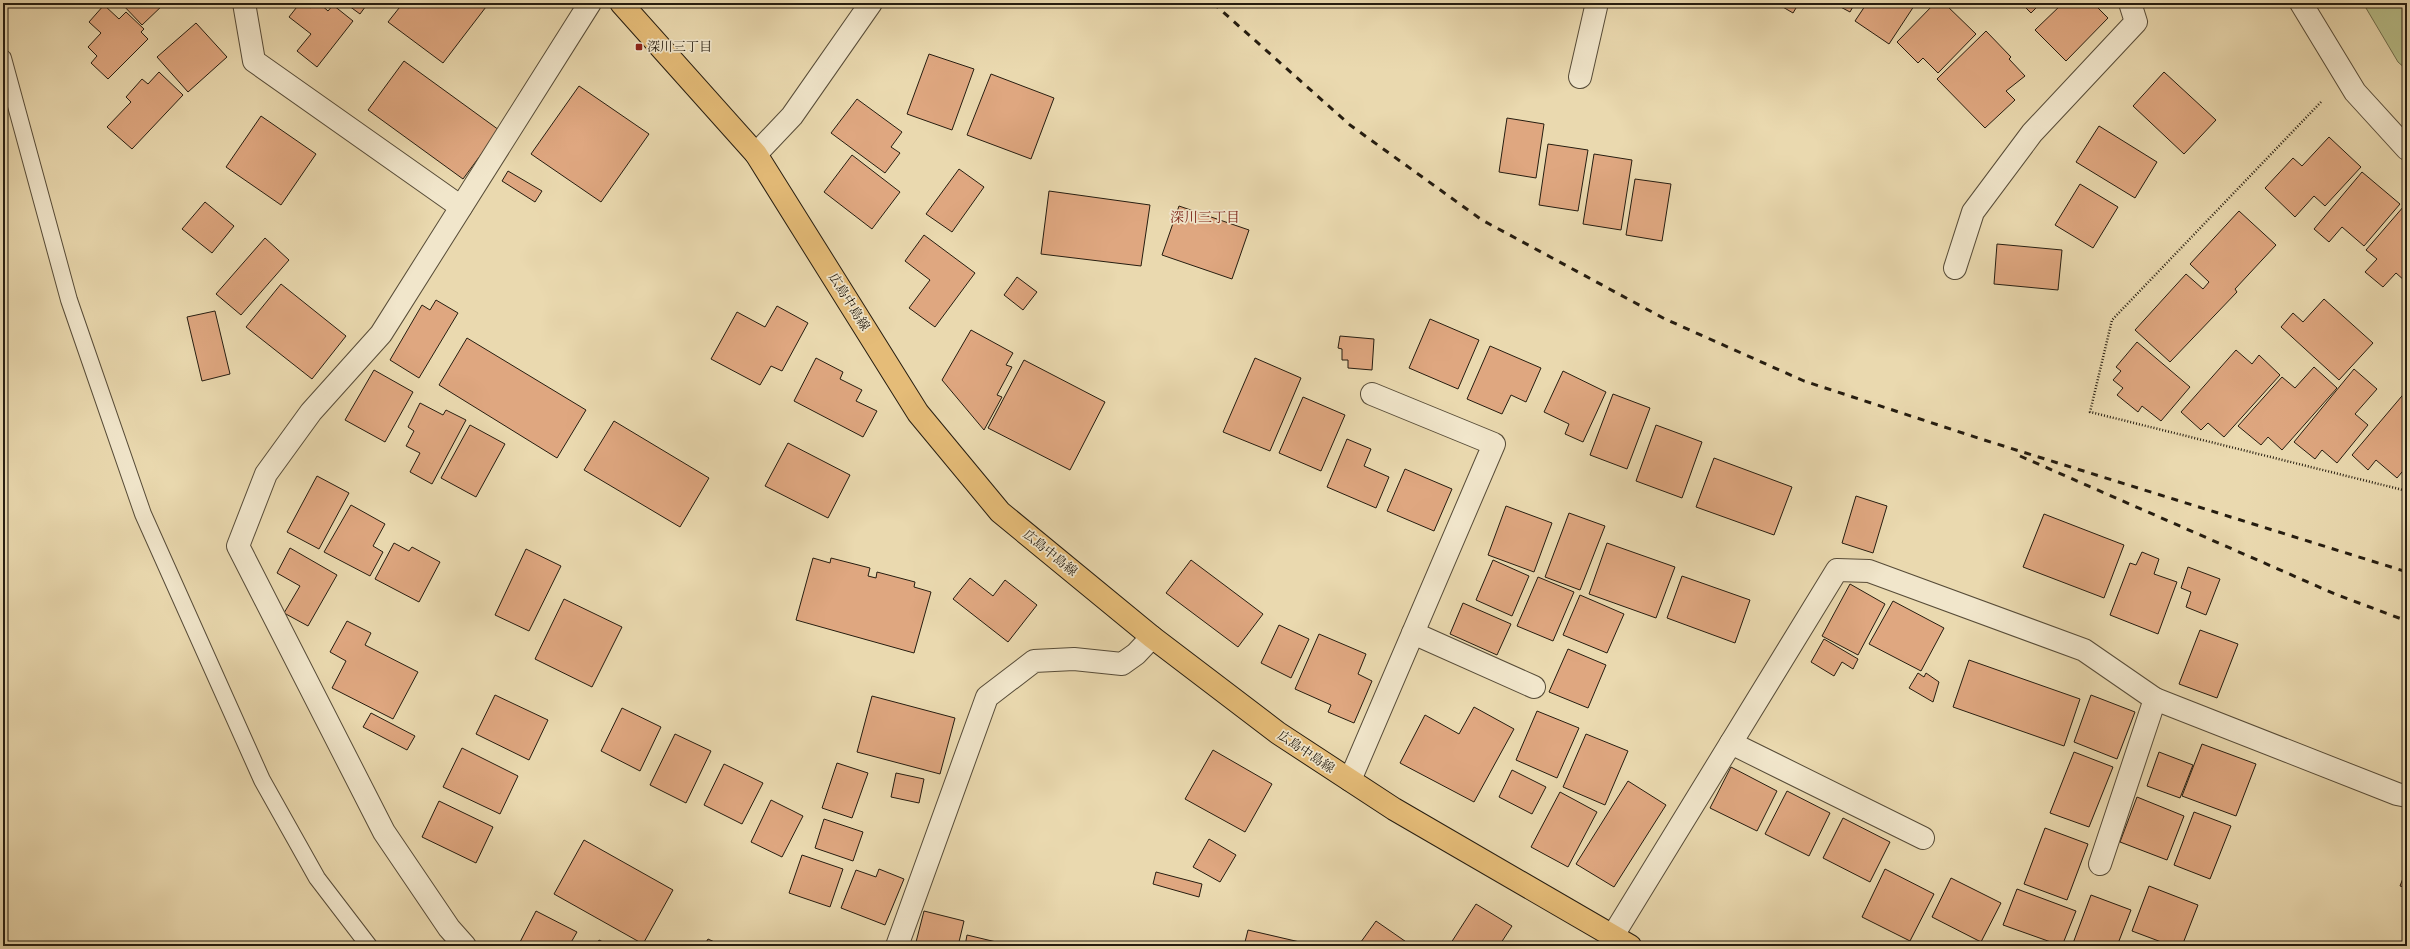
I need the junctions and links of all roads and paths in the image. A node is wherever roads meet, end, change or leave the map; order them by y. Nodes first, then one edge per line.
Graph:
1 (244, 3) edge
2 (590, 3) edge
3 (621, 3) edge
4 (870, 3) edge
5 (1595, 3) edge
6 (2130, 3) edge
7 (2301, 3) edge
8 (3, 58) edge
9 (1580, 77) dead end
10 (2321, 102) dead end
11 (2407, 149) edge
12 (756, 154) junction
13 (461, 207) junction
14 (1955, 268) dead end
15 (1372, 394) dead end
16 (2407, 491) edge
17 (1413, 633) junction
18 (1152, 637) junction
19 (1534, 687) dead end
20 (2155, 700) junction
21 (1731, 744) junction
22 (1350, 780) junction
23 (2407, 796) edge
24 (1923, 838) dead end
25 (2100, 864) dead end
26 (1621, 941) edge
27 (369, 946) edge
28 (464, 946) edge
29 (897, 946) edge

1 - 13 street
2 - 13 street
3 - 12 main road, 広島中島線
4 - 12 street
5 - 9 street
6 - 14 street
7 - 11 street
8 - 27 lane
10 - 16 path
12 - 18 main road, 広島中島線
13 - 28 street
15 - 17 street
17 - 19 street
17 - 22 street
18 - 22 main road, 広島中島線
18 - 29 street
20 - 21 street
20 - 23 street
20 - 25 street
21 - 24 street
21 - 26 street
22 - 26 main road, 広島中島線

